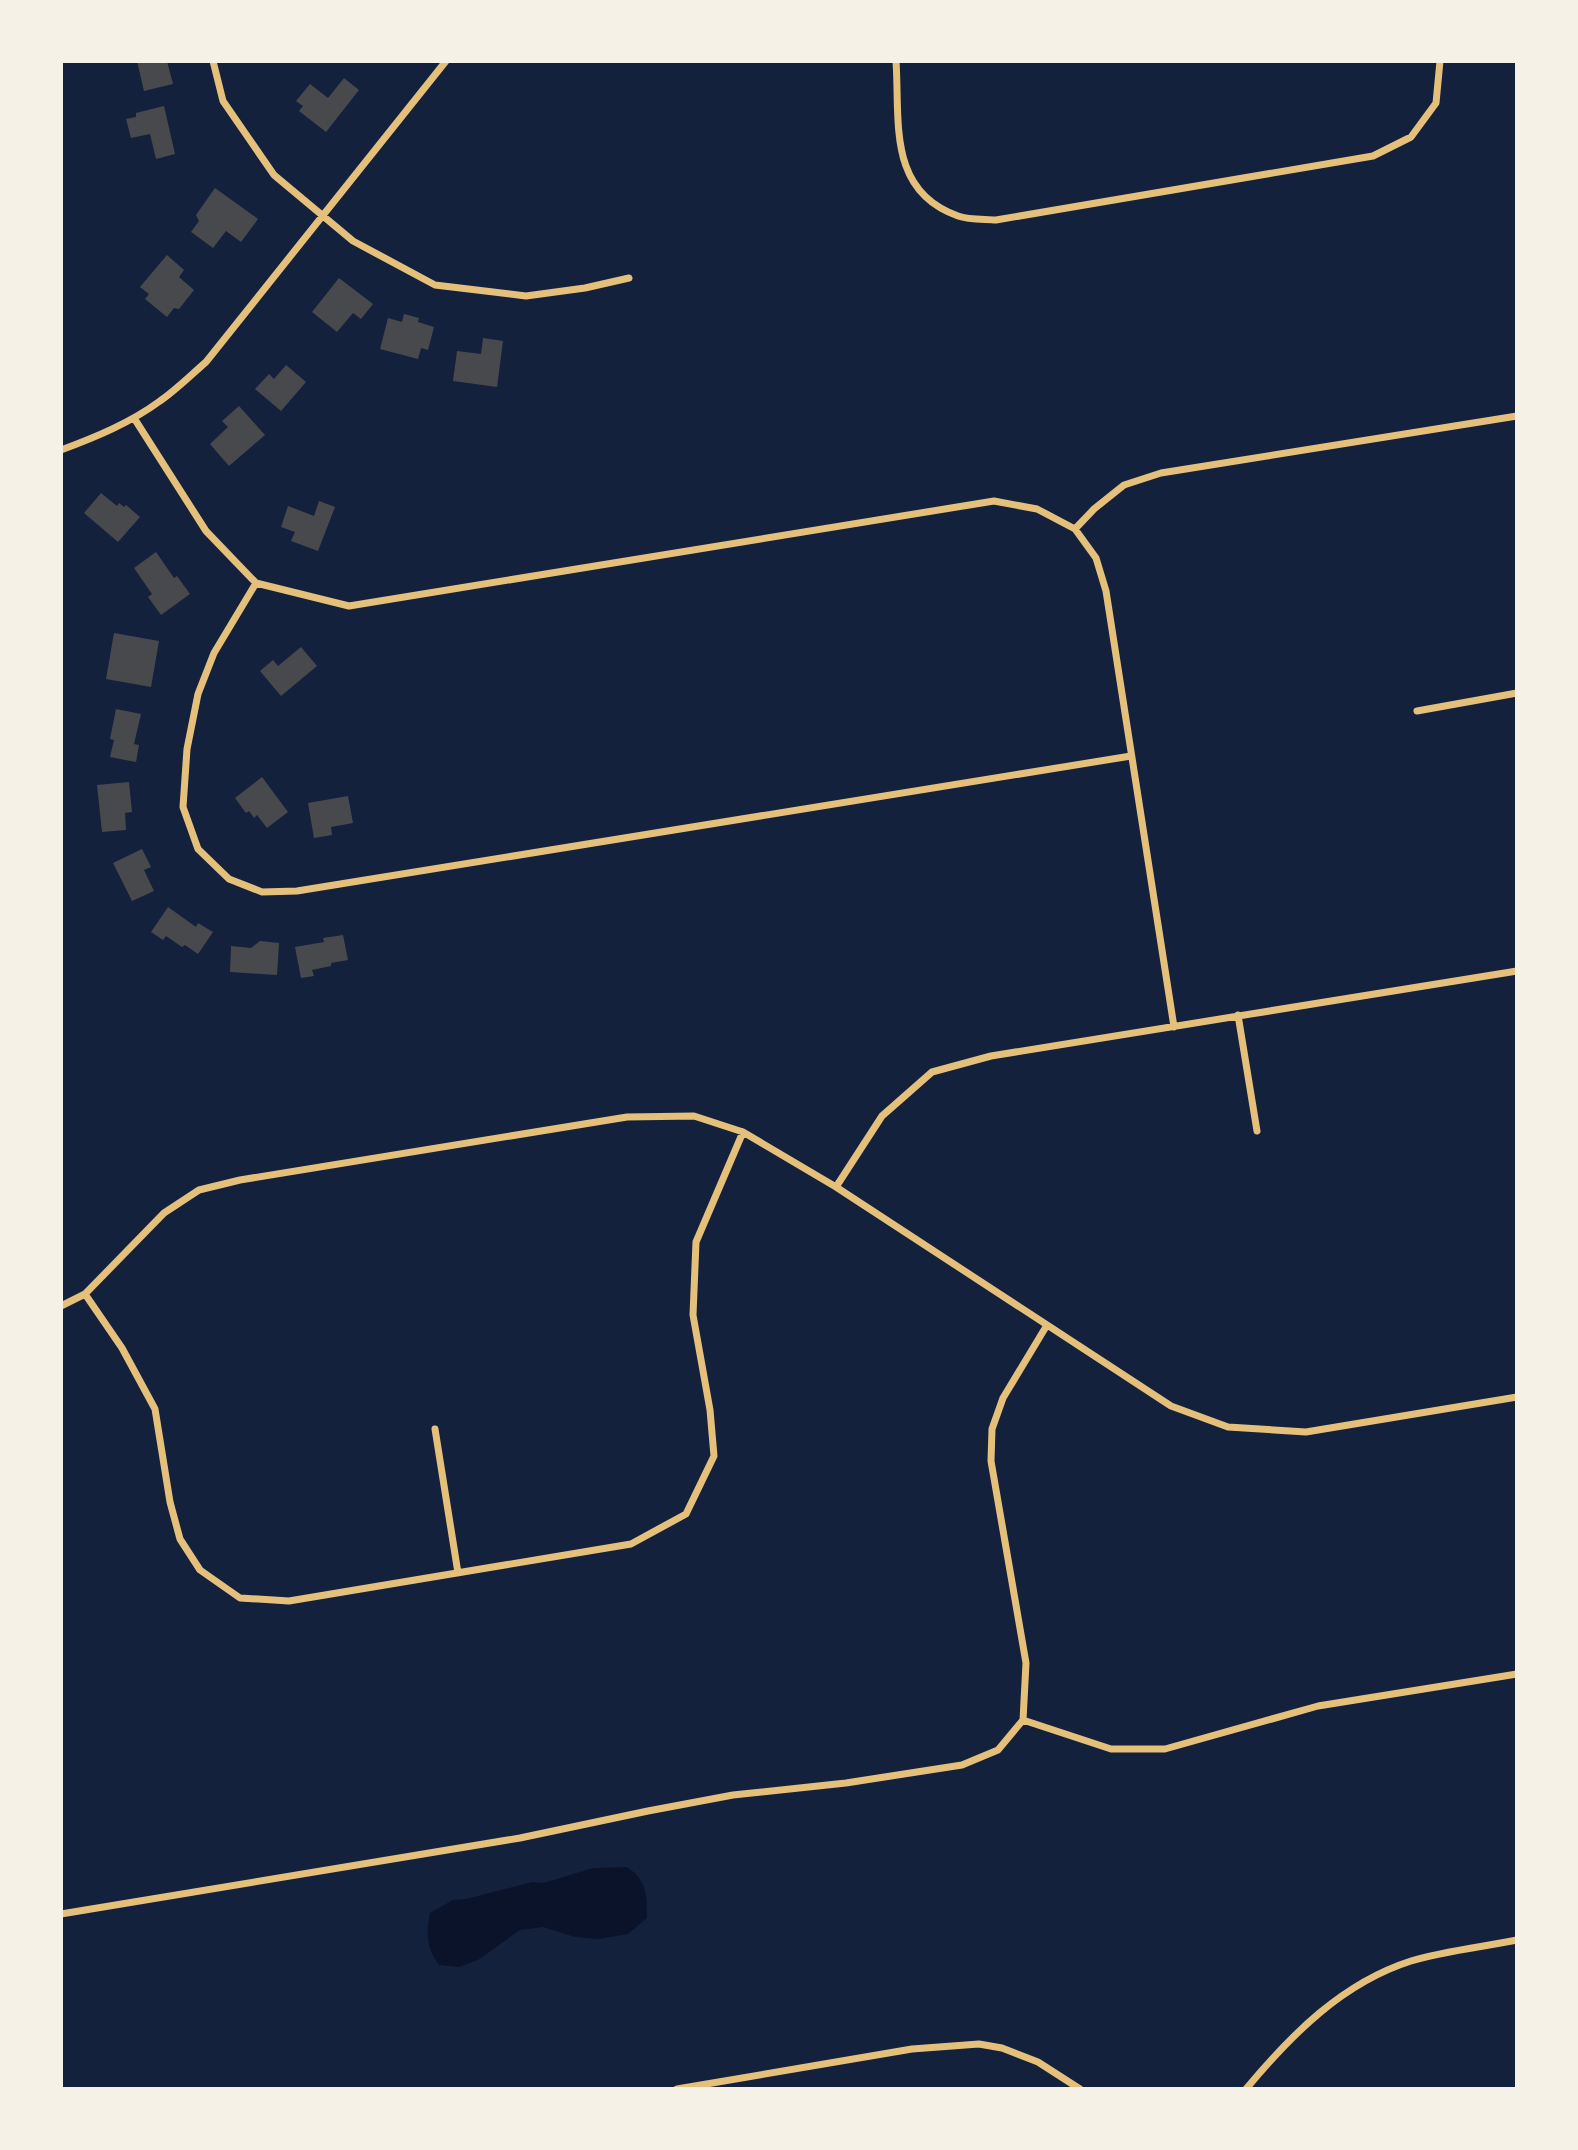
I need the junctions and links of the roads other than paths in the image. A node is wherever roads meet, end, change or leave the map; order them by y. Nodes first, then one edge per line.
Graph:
1 (213, 61) edge
2 (446, 61) edge
3 (896, 61) edge
4 (1440, 61) edge
5 (323, 216) junction
6 (629, 278) dead end
7 (1517, 416) edge
8 (134, 418) junction
9 (61, 450) edge
10 (1075, 529) junction
11 (256, 583) junction
12 (1517, 693) edge
13 (1417, 711) dead end
14 (1132, 756) junction
15 (1517, 971) edge
16 (1238, 1015) junction
17 (1174, 1027) junction
18 (1256, 1131) dead end
19 (743, 1132) junction
20 (836, 1187) junction
21 (85, 1294) junction
22 (61, 1306) edge
23 (1047, 1325) junction
24 (1517, 1397) edge
25 (435, 1429) dead end
26 (458, 1573) junction
27 (1517, 1674) edge
28 (1023, 1720) junction
29 (61, 1914) edge
30 (1517, 1940) edge
31 (677, 2089) edge
32 (1080, 2089) edge
33 (1246, 2089) edge

1 - 5 street
2 - 5 street
3 - 4 street
5 - 6 street
5 - 8 street
7 - 10 street
8 - 9 street
8 - 11 street
10 - 11 street
10 - 14 street
11 - 14 street
12 - 13 street
14 - 17 street
15 - 16 street
16 - 17 street
16 - 18 street
17 - 20 street
19 - 20 street
19 - 21 street
19 - 26 street
20 - 23 street
21 - 22 street
21 - 26 street
23 - 24 street
23 - 28 street
25 - 26 street
27 - 28 street
28 - 29 street
30 - 33 street
31 - 32 street

